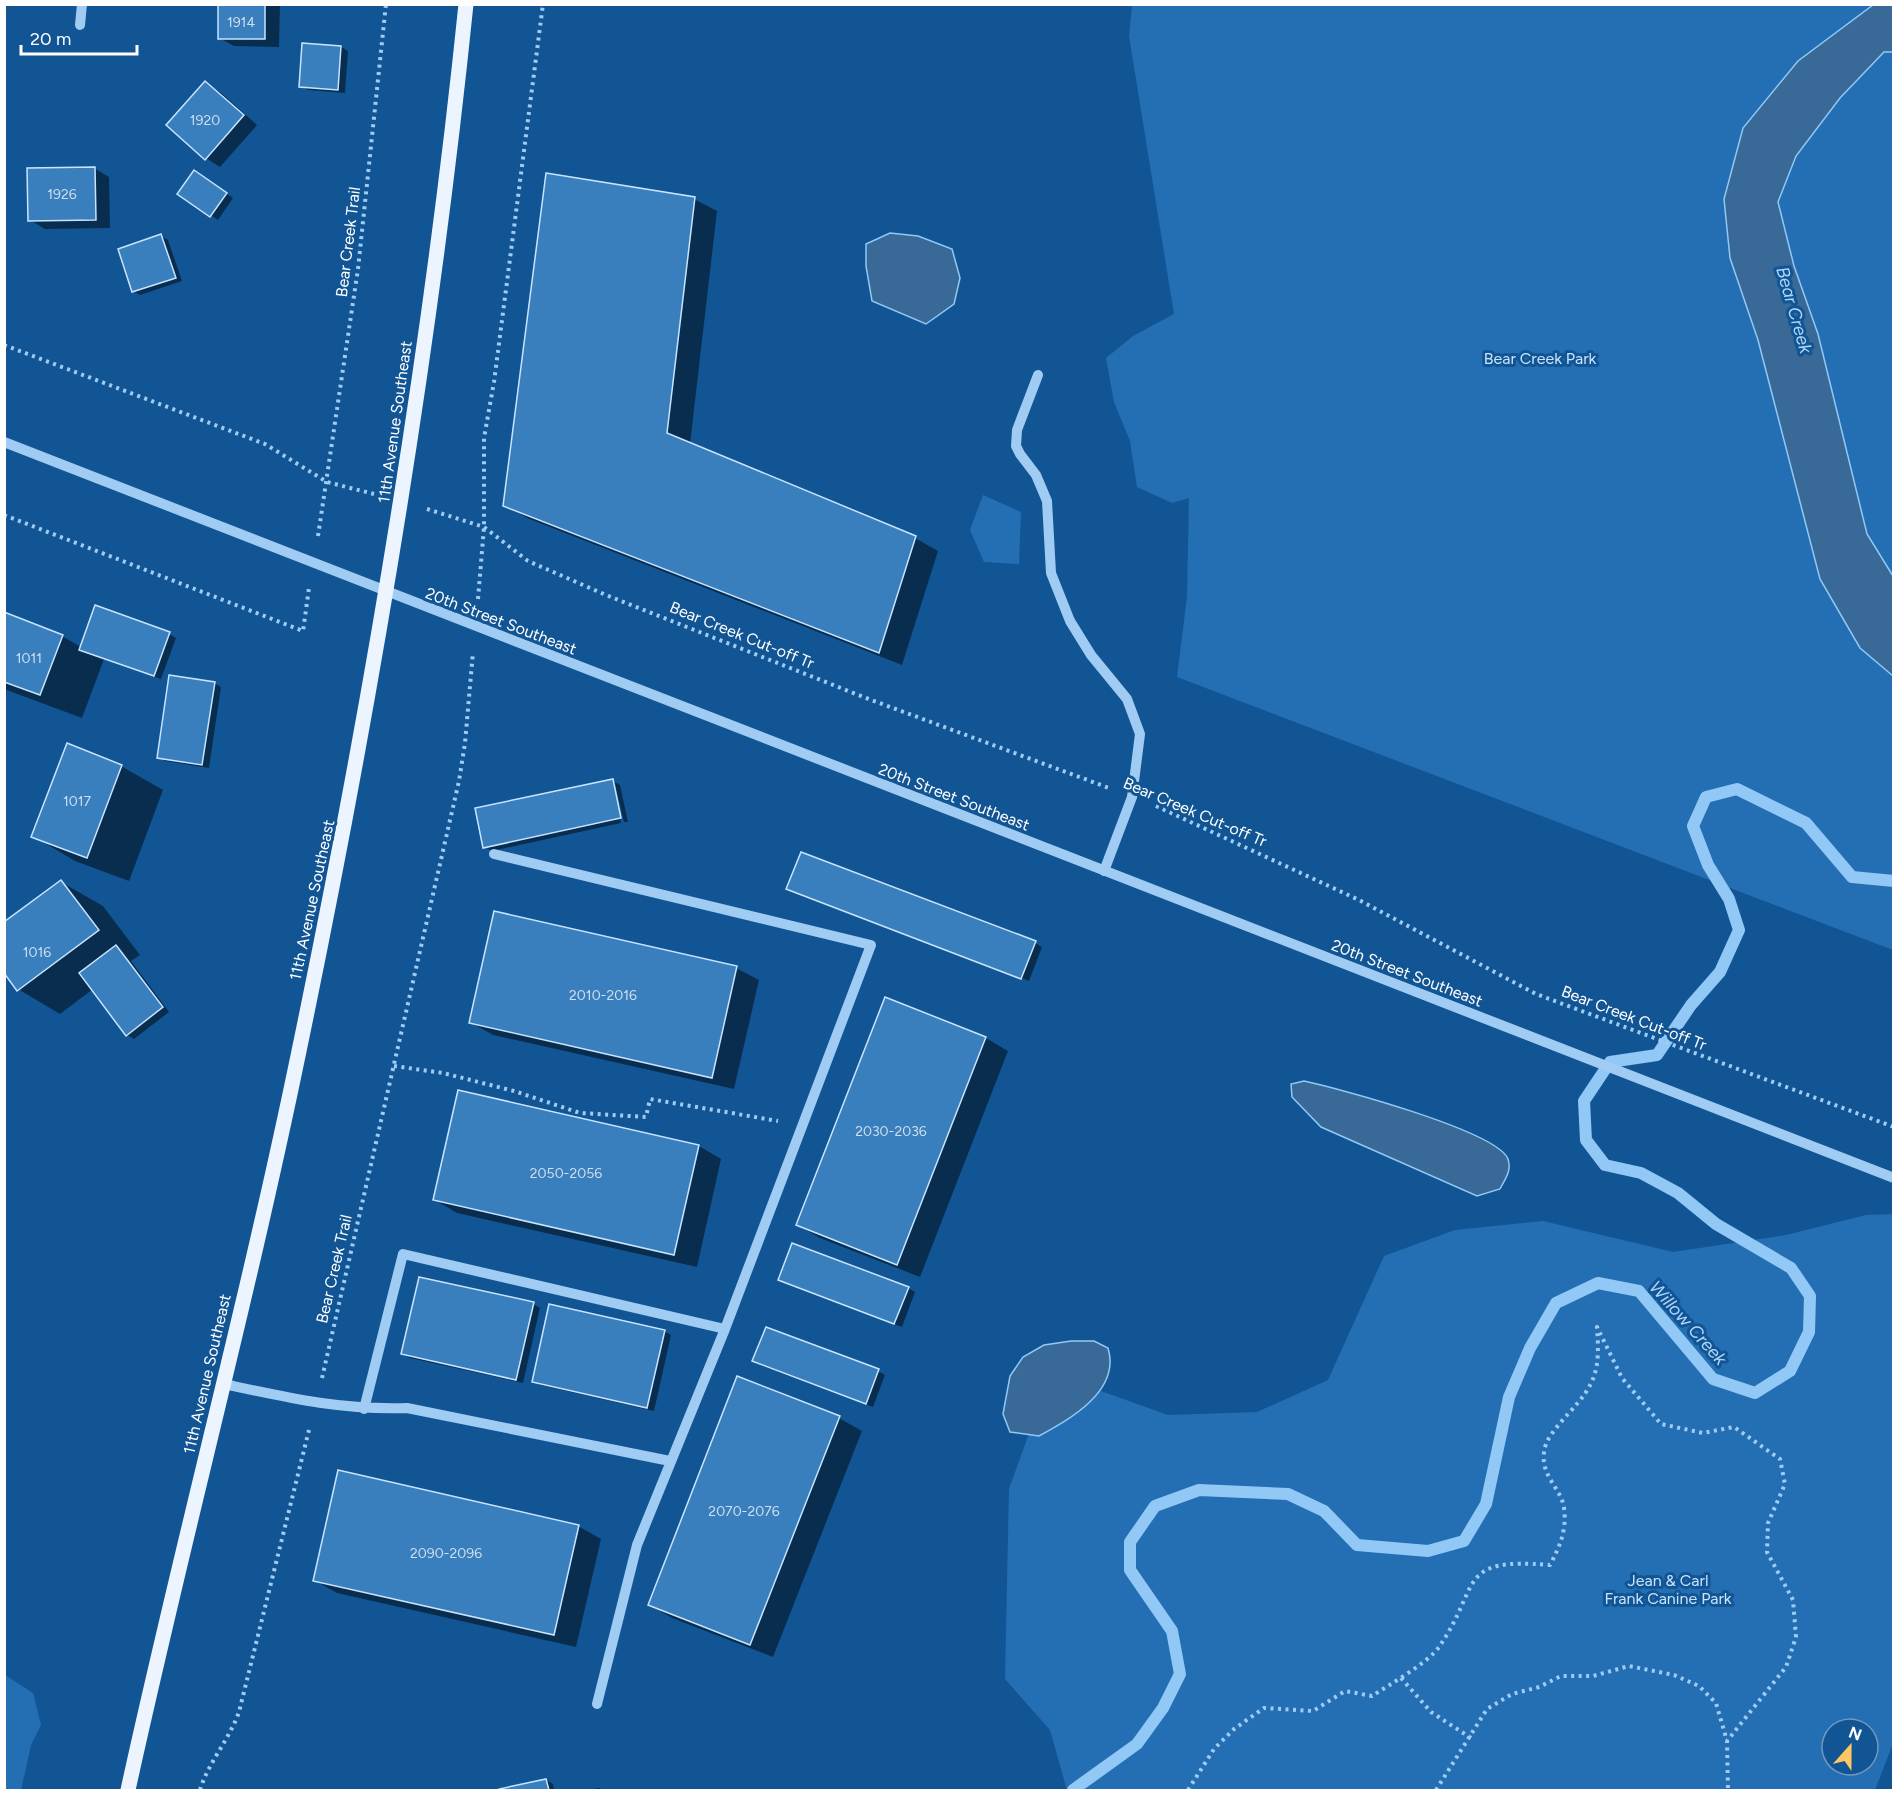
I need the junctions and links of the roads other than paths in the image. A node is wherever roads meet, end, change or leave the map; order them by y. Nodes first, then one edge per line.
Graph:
1 (82, 4) edge
2 (466, 4) edge
3 (80, 25) dead end
4 (1038, 375) dead end
5 (4, 442) edge
6 (388, 592) junction
7 (494, 854) dead end
8 (1104, 871) junction
9 (1893, 1178) edge
10 (725, 1329) junction
11 (224, 1384) junction
12 (364, 1409) junction
13 (670, 1461) junction
14 (597, 1704) dead end
15 (128, 1791) edge

1 - 3 street
2 - 6 main road, 11th Avenue Southeast
4 - 8 street
5 - 6 street, 20th Street Southeast
6 - 8 street, 20th Street Southeast
6 - 11 main road, 11th Avenue Southeast
7 - 10 street
8 - 9 street, 20th Street Southeast
10 - 12 street
10 - 13 street
11 - 12 street
11 - 15 main road, 11th Avenue Southeast
12 - 13 street
13 - 14 street

